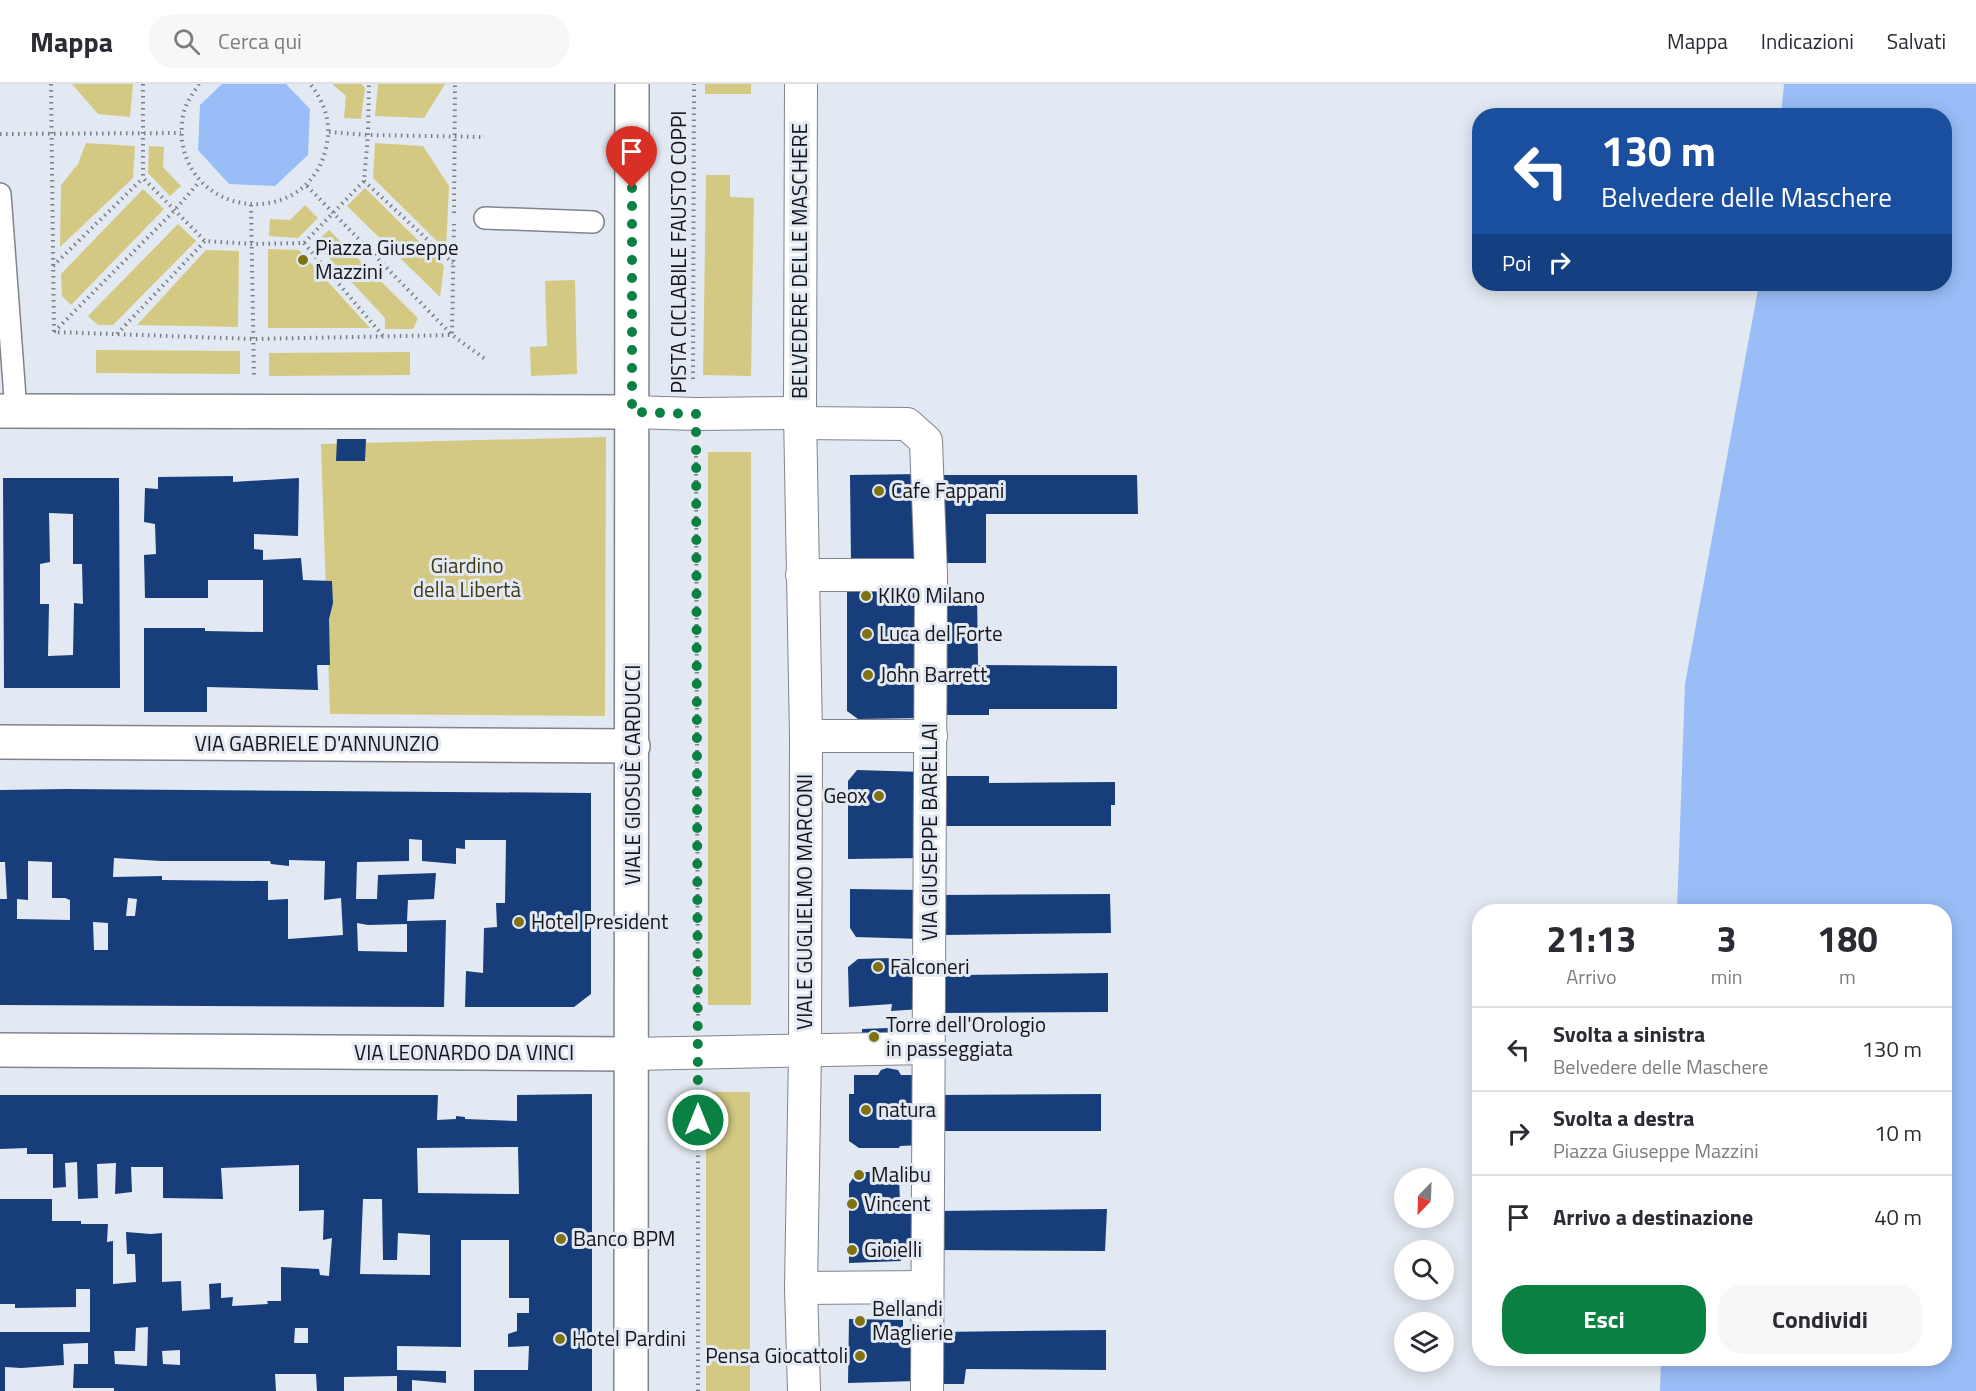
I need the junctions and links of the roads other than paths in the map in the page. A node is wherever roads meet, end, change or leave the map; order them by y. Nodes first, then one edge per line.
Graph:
1 (632, 84) edge
2 (801, 84) edge
3 (0, 195) edge
4 (485, 218) dead end
5 (593, 222) dead end
6 (9, 411) edge
7 (632, 412) junction
8 (800, 418) junction
9 (802, 575) junction
10 (931, 575) junction
11 (806, 736) junction
12 (931, 736) junction
13 (0, 742) edge
14 (633, 746) junction
15 (928, 1048) junction
16 (0, 1050) edge
17 (805, 1052) junction
18 (632, 1054) junction
19 (927, 1287) junction
20 (801, 1288) junction
21 (631, 1391) edge
22 (804, 1391) edge
23 (927, 1391) edge

1 - 7 street
2 - 8 street, BELVEDERE DELLE MASCHERE
3 - 6 lane
4 - 5 lane
6 - 7 street
7 - 8 street, BELVEDERE DELLE MASCHERE
7 - 14 street, VIALE GIOSUÈ CARDUCCI
8 - 9 street, VIALE GUGLIELMO MARCONI
8 - 10 street, VIA GIUSEPPE BARELLAI
9 - 10 street
9 - 11 street, VIALE GUGLIELMO MARCONI
10 - 12 street, VIA GIUSEPPE BARELLAI
11 - 12 street
11 - 17 street, VIALE GUGLIELMO MARCONI
12 - 15 street, VIA GIUSEPPE BARELLAI
13 - 14 street, VIA GABRIELE D'ANNUNZIO
14 - 18 street, VIALE GIOSUÈ CARDUCCI
15 - 17 street, VIA LEONARDO DA VINCI
15 - 19 street, VIA GIUSEPPE BARELLAI
16 - 18 street, VIA LEONARDO DA VINCI
17 - 18 street, VIA LEONARDO DA VINCI
17 - 20 street, VIALE GUGLIELMO MARCONI
18 - 21 street, VIALE GIOSUÈ CARDUCCI
19 - 20 street
19 - 23 street, VIA GIUSEPPE BARELLAI
20 - 22 street, VIALE GUGLIELMO MARCONI

